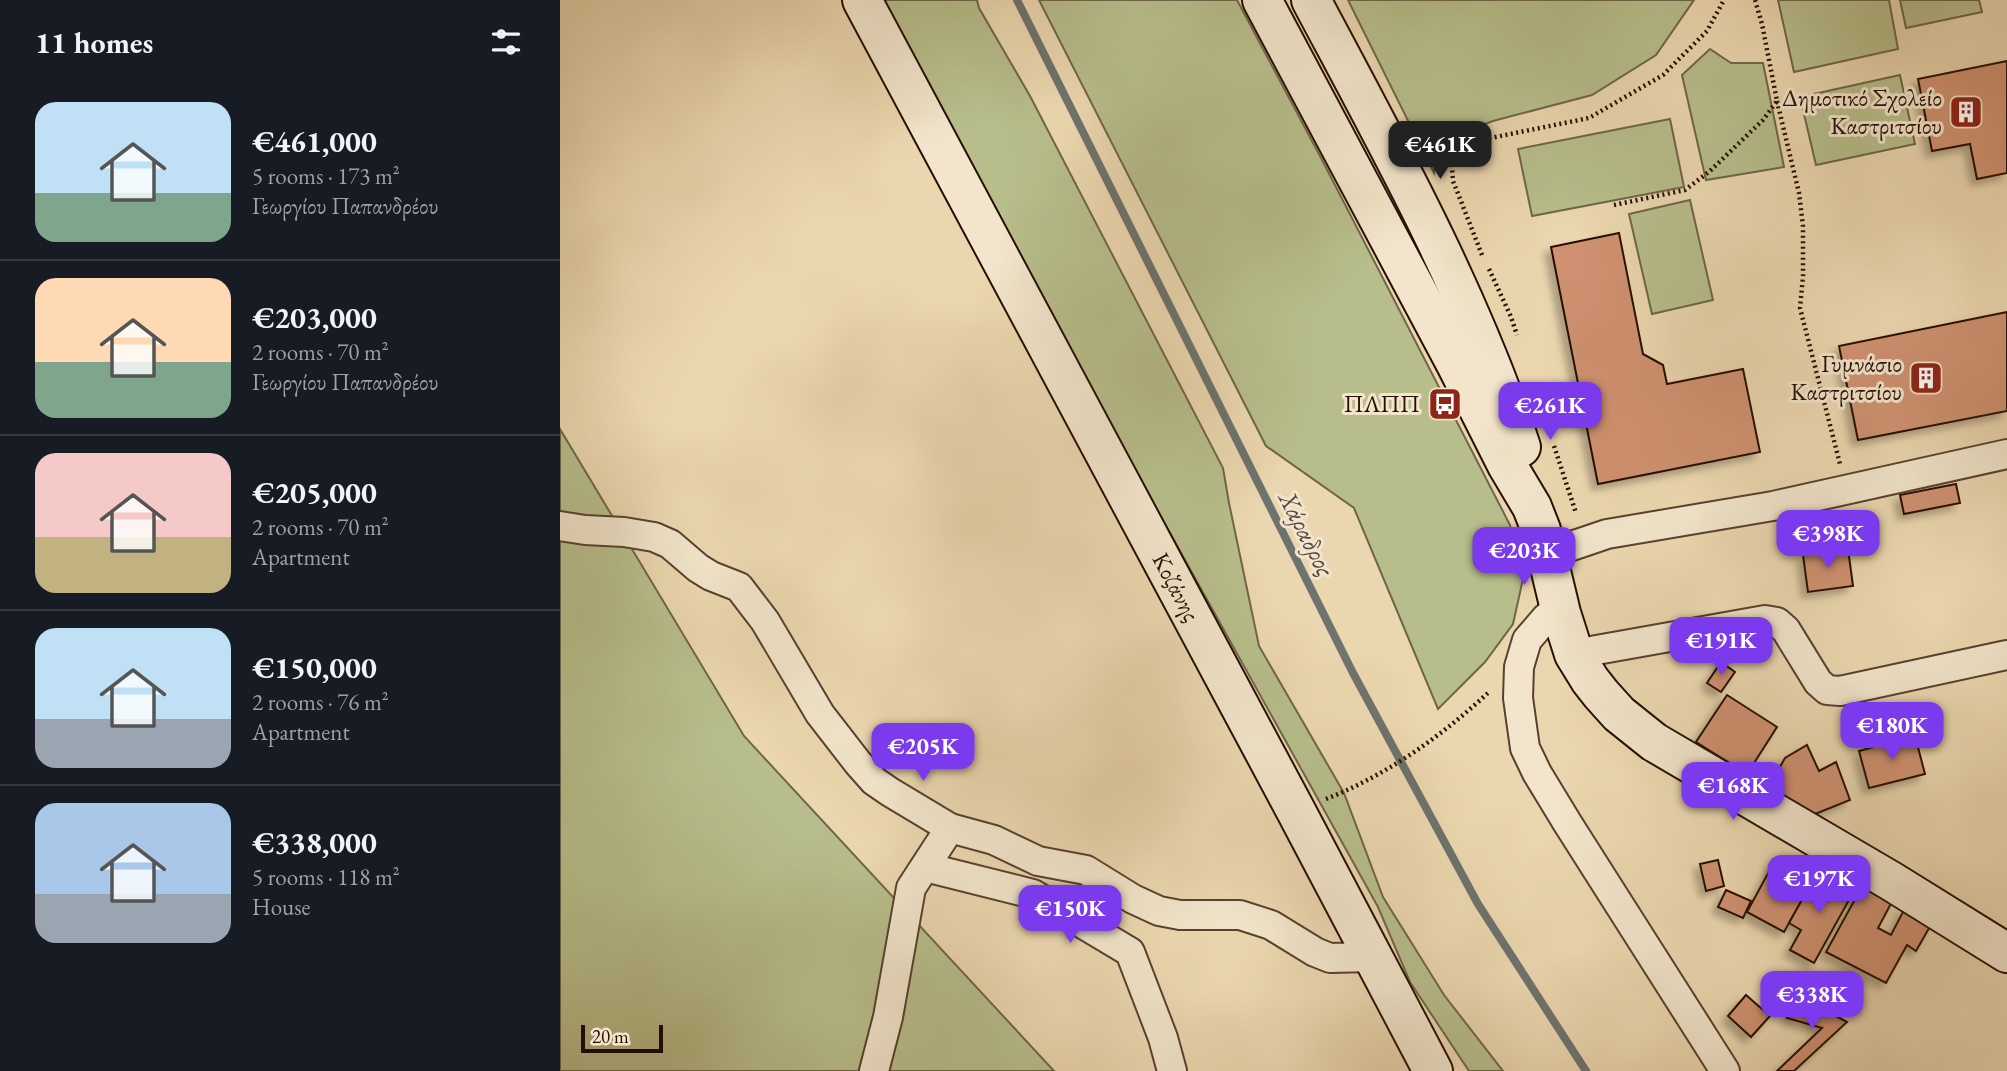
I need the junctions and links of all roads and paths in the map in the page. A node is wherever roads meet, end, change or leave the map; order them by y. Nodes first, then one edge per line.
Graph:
1 (862, 0) edge
2 (1262, 0) edge
3 (1311, 0) edge
4 (1724, 0) edge
5 (1755, 0) edge
6 (1777, 100) junction
7 (1614, 205) dead end
8 (1511, 317) dead end
9 (2007, 454) edge
10 (1842, 472) dead end
11 (1532, 507) junction
12 (560, 526) edge
13 (1548, 554) junction
14 (1559, 607) junction
15 (1525, 646) junction
16 (1574, 654) junction
17 (2007, 655) edge
18 (1296, 811) junction
19 (950, 828) junction
20 (925, 867) junction
21 (2007, 953) edge
22 (1372, 957) junction
23 (874, 1071) edge
24 (1172, 1071) edge
25 (1433, 1071) edge
26 (1725, 1071) edge

1 - 18 main road, Κοζάνης
2 - 11 main road
3 - 11 main road
4 - 8 path
5 - 6 path
6 - 7 path
6 - 10 path
9 - 13 street
11 - 13 main road
12 - 19 street
13 - 14 main road
14 - 15 street
14 - 16 main road
15 - 18 path
15 - 26 street
16 - 17 street
16 - 21 main road
18 - 22 main road, Κοζάνης
19 - 20 street
19 - 22 street
20 - 23 street
20 - 24 street
22 - 25 main road, Κοζάνης

